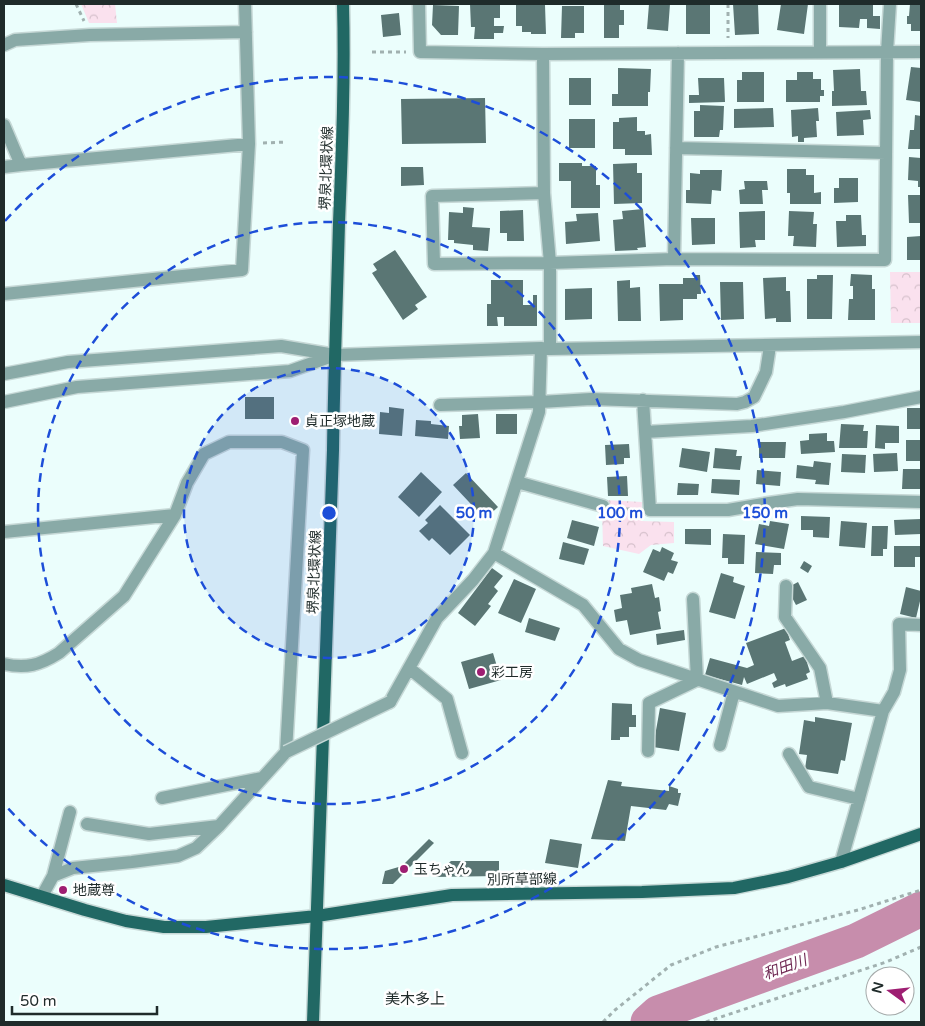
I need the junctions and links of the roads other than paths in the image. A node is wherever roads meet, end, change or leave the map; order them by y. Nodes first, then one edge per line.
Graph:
1 (246, 4) edge
2 (343, 4) edge
3 (419, 4) edge
4 (820, 4) edge
5 (890, 4) edge
6 (246, 32) junction
7 (4, 45) edge
8 (820, 52) junction
9 (886, 52) junction
10 (921, 52) edge
11 (543, 54) junction
12 (678, 54) junction
13 (4, 125) edge
14 (250, 144) junction
15 (676, 148) junction
16 (886, 153) junction
17 (21, 165) junction
18 (4, 167) edge
19 (544, 193) junction
20 (674, 258) junction
21 (550, 263) junction
22 (4, 294) edge
23 (921, 342) edge
24 (770, 346) junction
25 (545, 348) junction
26 (335, 355) junction
27 (4, 374) edge
28 (921, 397) edge
29 (643, 400) junction
30 (4, 402) edge
31 (540, 402) junction
32 (440, 405) dead end
33 (645, 432) junction
34 (517, 482) junction
35 (921, 502) edge
36 (603, 506) road end
37 (176, 515) junction
38 (4, 532) edge
39 (494, 553) junction
40 (786, 586) dead end
41 (693, 599) dead end
42 (921, 625) edge
43 (4, 664) edge
44 (409, 668) junction
45 (697, 680) junction
46 (734, 692) junction
47 (827, 703) junction
48 (883, 711) junction
49 (720, 745) dead end
50 (648, 751) dead end
51 (286, 752) junction
52 (462, 753) dead end
53 (789, 754) dead end
54 (262, 778) junction
55 (162, 798) dead end
56 (859, 799) junction
57 (70, 812) dead end
58 (86, 824) dead end
59 (220, 826) junction
60 (921, 834) edge
61 (841, 862) junction
62 (53, 876) junction
63 (4, 885) edge
64 (42, 896) junction
65 (317, 916) junction
66 (313, 1022) edge

1 - 6 street
2 - 26 main road, 堺泉北環状線
3 - 11 street
4 - 8 street
5 - 9 street
6 - 7 street
6 - 14 street
8 - 9 street
8 - 12 street
9 - 10 street
9 - 16 street
11 - 12 street
11 - 19 street
12 - 15 street
13 - 17 street
14 - 17 street
14 - 22 street
15 - 16 street
15 - 20 street
16 - 20 street
17 - 18 street
19 - 21 street
19 - 21 street
20 - 21 street
21 - 25 street
23 - 24 street
24 - 25 street
24 - 29 street
25 - 26 street
25 - 31 street
26 - 27 street
26 - 30 street
26 - 65 main road, 堺泉北環状線
28 - 33 street
29 - 31 street
29 - 33 street
31 - 32 street
31 - 34 street
33 - 35 street
34 - 36 street
34 - 39 street
37 - 38 street
37 - 43 street
37 - 51 street
39 - 44 street
39 - 45 street
40 - 47 street
41 - 45 street
42 - 48 street
44 - 51 street, bridge
44 - 52 street
45 - 46 street
45 - 50 street
46 - 47 street
46 - 49 street
47 - 48 street
48 - 56 street
51 - 54 street
53 - 56 street
54 - 55 street
54 - 59 street
56 - 61 street
57 - 62 street
58 - 59 street
59 - 62 street
60 - 61 main road, 別所草部線
61 - 65 main road, 別所草部線
62 - 64 street
63 - 64 main road, 別所草部線
64 - 65 main road, 別所草部線
65 - 66 main road, 堺泉北環状線

